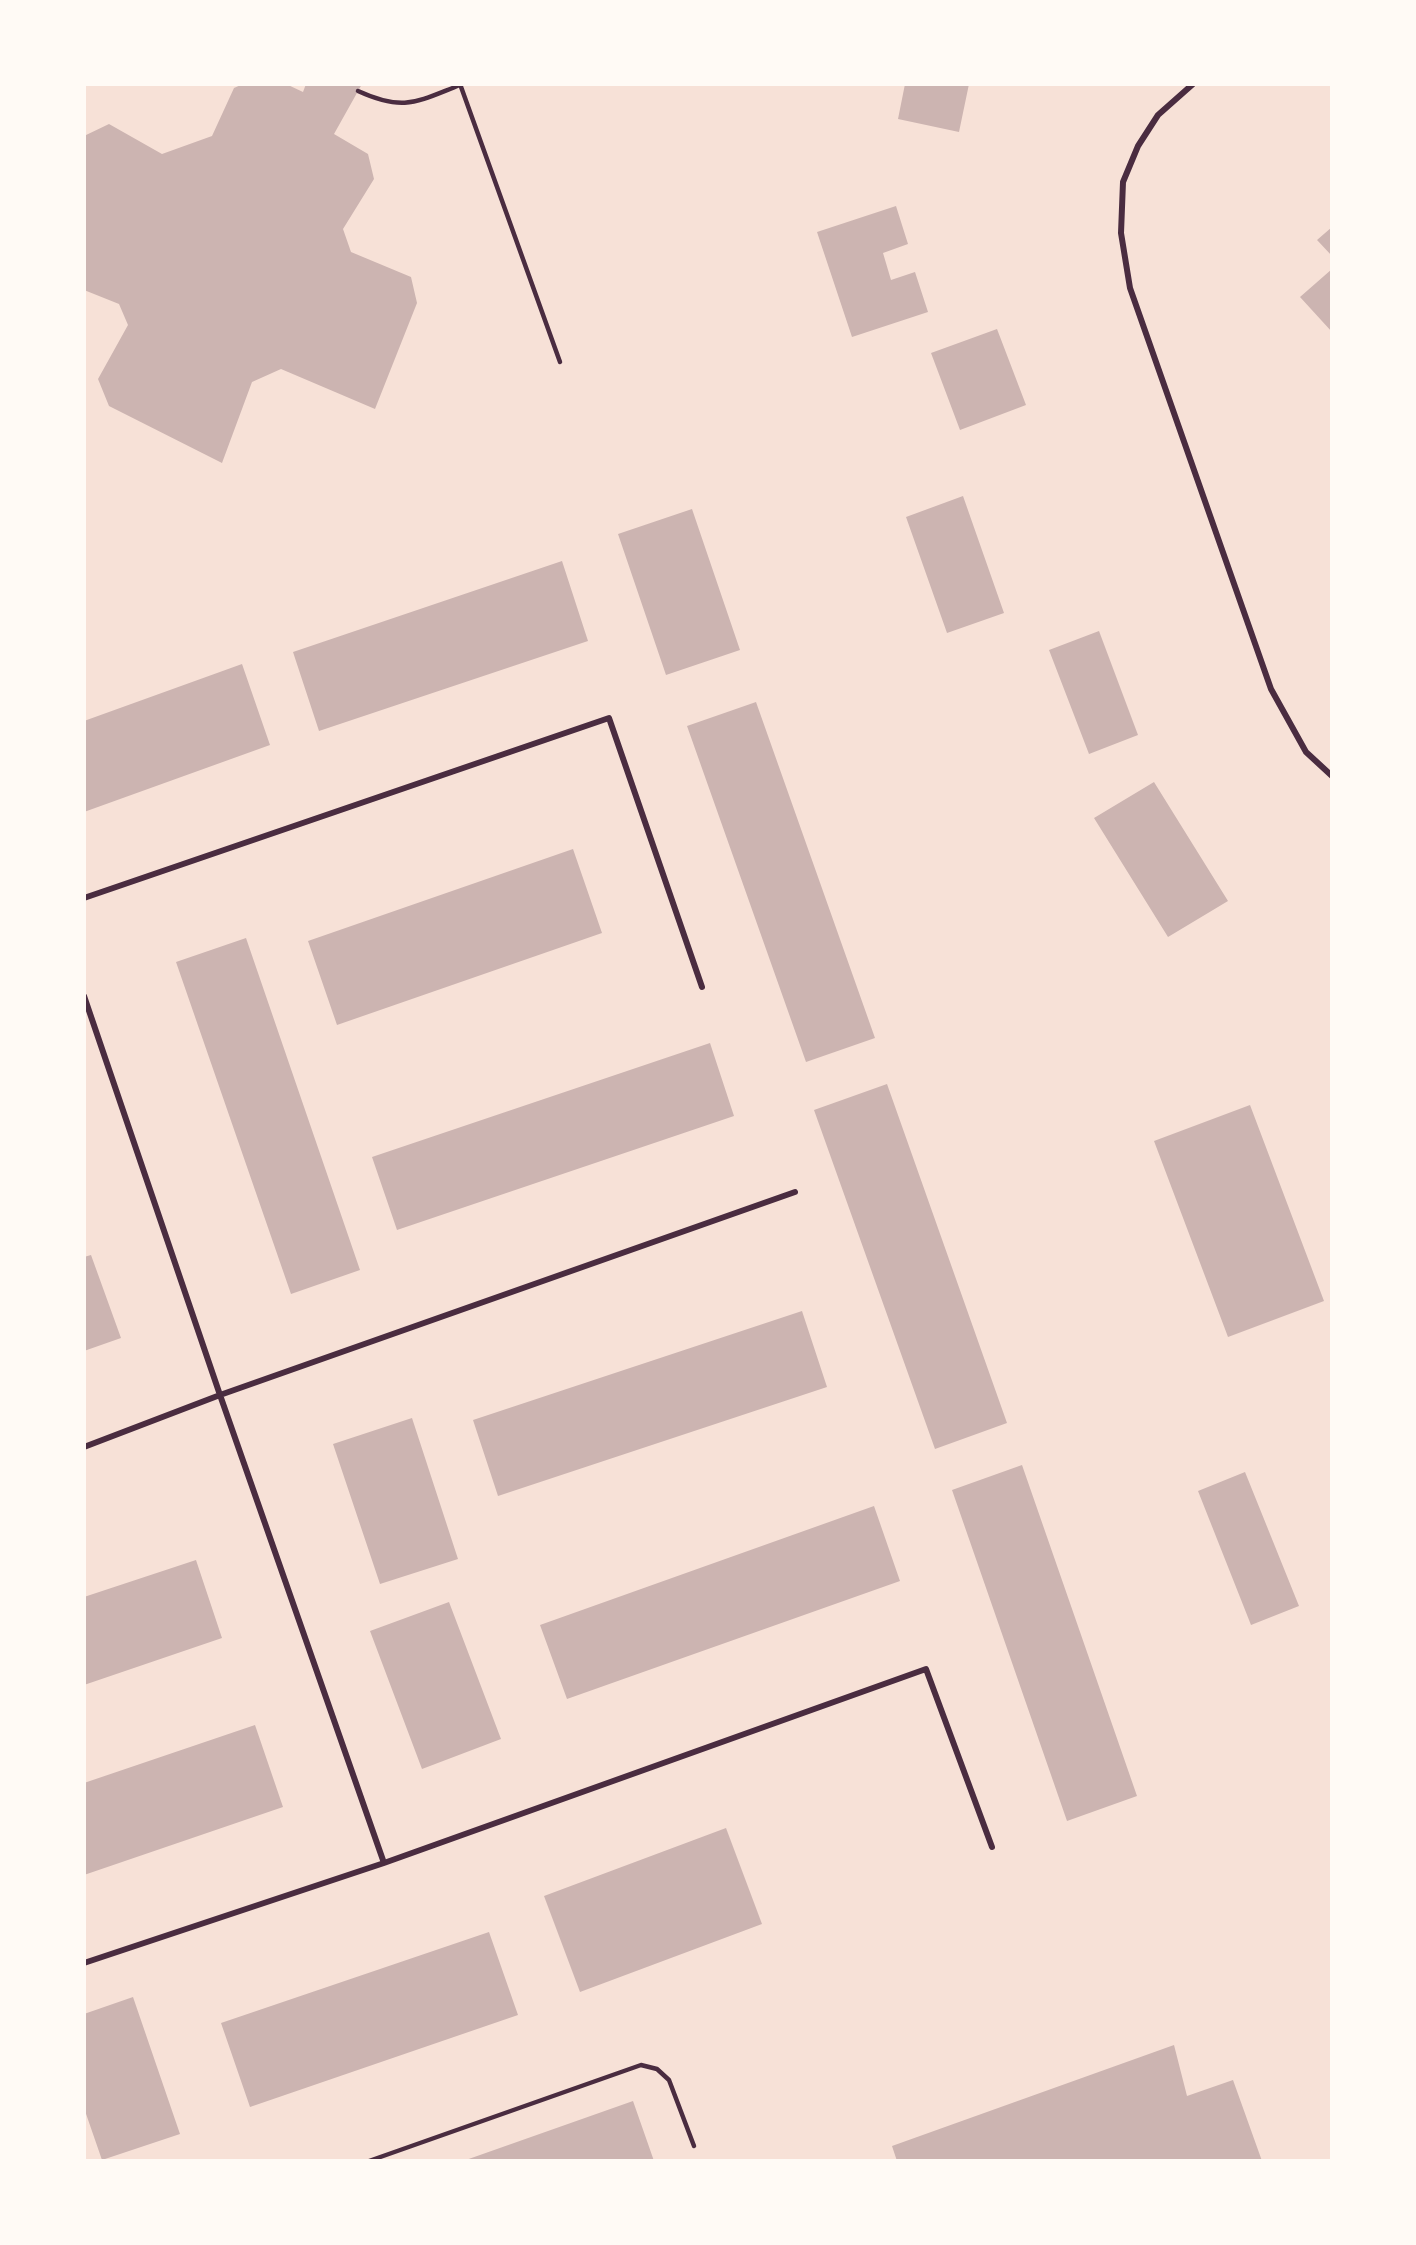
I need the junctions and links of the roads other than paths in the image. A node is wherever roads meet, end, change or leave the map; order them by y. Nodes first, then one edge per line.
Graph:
1 (1193, 84) edge
2 (460, 85) edge
3 (358, 92) dead end
4 (560, 362) dead end
5 (1332, 776) edge
6 (84, 898) edge
7 (702, 987) dead end
8 (84, 996) edge
9 (795, 1192) dead end
10 (220, 1395) junction
11 (84, 1447) edge
12 (992, 1847) dead end
13 (384, 1863) junction
14 (84, 1963) edge
15 (694, 2146) dead end
16 (369, 2161) edge

1 - 5 street
2 - 3 lane
2 - 4 lane
6 - 7 street
8 - 10 street
9 - 10 street
10 - 11 street
10 - 13 street
12 - 13 street
13 - 14 street
15 - 16 lane

